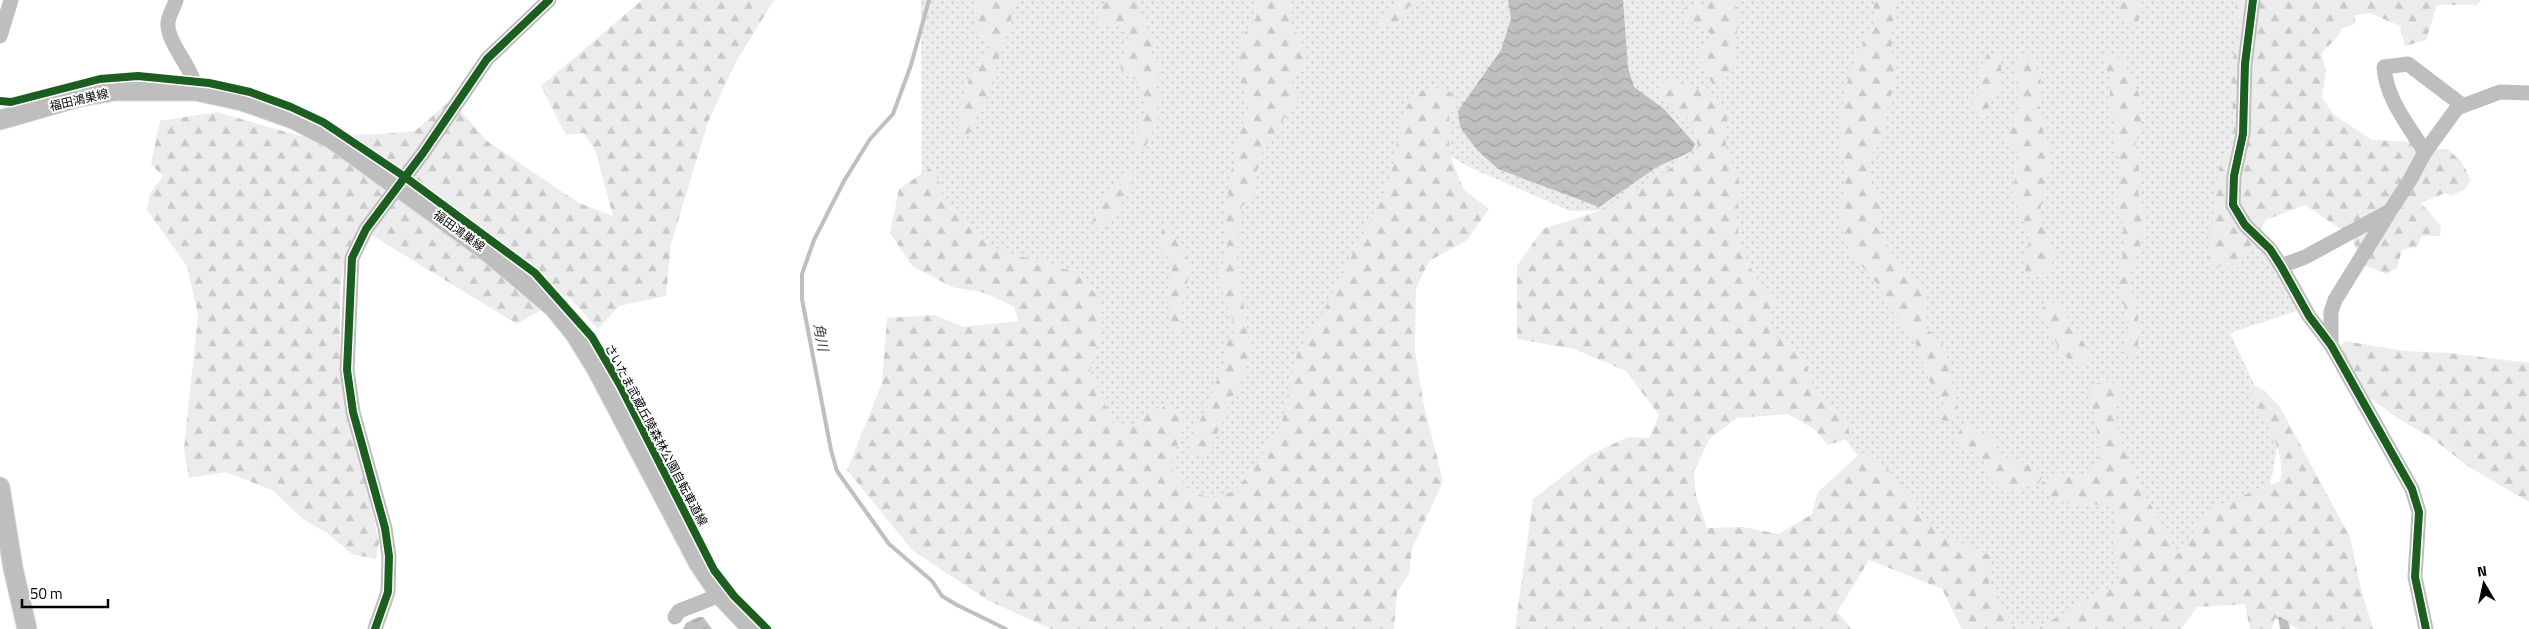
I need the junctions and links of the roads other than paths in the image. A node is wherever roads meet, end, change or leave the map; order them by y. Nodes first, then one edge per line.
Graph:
1 (11, 0) edge
2 (176, 0) edge
3 (549, 0) edge
4 (2253, 0) edge
5 (0, 36) edge
6 (196, 91) junction
7 (2529, 93) edge
8 (2462, 105) junction
9 (0, 120) edge
10 (2425, 152) junction
11 (398, 187) junction
12 (2390, 211) junction
13 (2281, 266) junction
14 (2331, 346) junction
15 (0, 488) edge
16 (720, 595) junction
17 (675, 617) dead end
18 (26, 629) edge
19 (375, 629) edge
20 (752, 629) edge
21 (2426, 629) edge

1 - 5 street
2 - 6 street
3 - 11 street
4 - 13 street
6 - 9 main road, 福田鴻巣線
6 - 11 main road, 福田鴻巣線
7 - 8 street
8 - 10 street
8 - 10 street
10 - 12 street
11 - 16 main road, 福田鴻巣線
11 - 19 street
12 - 13 street
12 - 14 street
13 - 14 street
14 - 21 street
15 - 18 main road
16 - 17 street
16 - 20 main road, 福田鴻巣線

